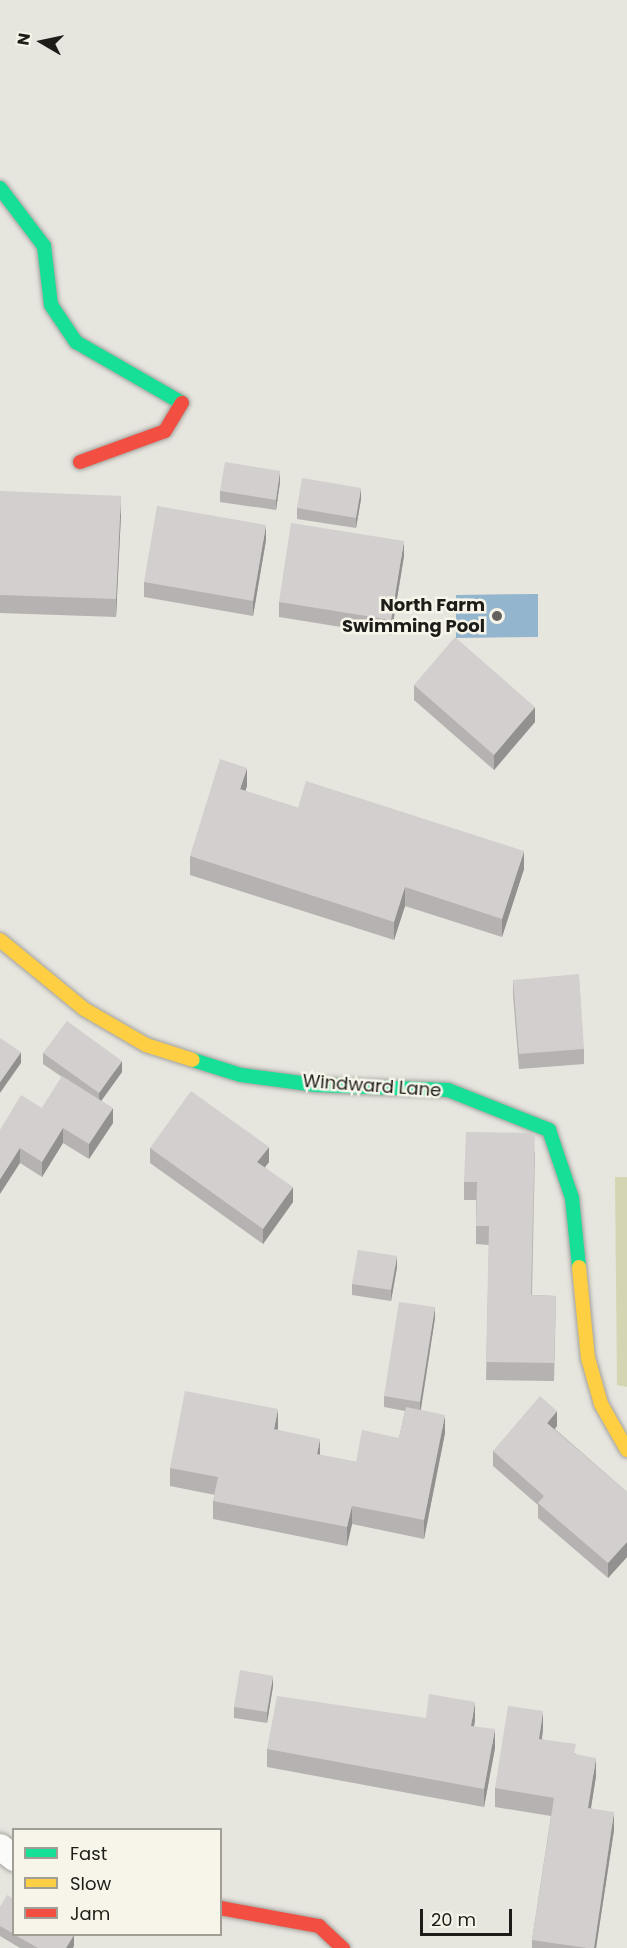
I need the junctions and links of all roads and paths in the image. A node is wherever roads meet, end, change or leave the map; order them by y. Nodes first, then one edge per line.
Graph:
1 (0, 188) edge
2 (80, 462) dead end
3 (0, 940) edge
4 (627, 1450) edge
5 (0, 1847) edge
6 (12, 1856) edge
7 (222, 1908) edge
8 (343, 1948) edge

1 - 2 street
3 - 4 street, Windward Lane
5 - 6 street
7 - 8 street

